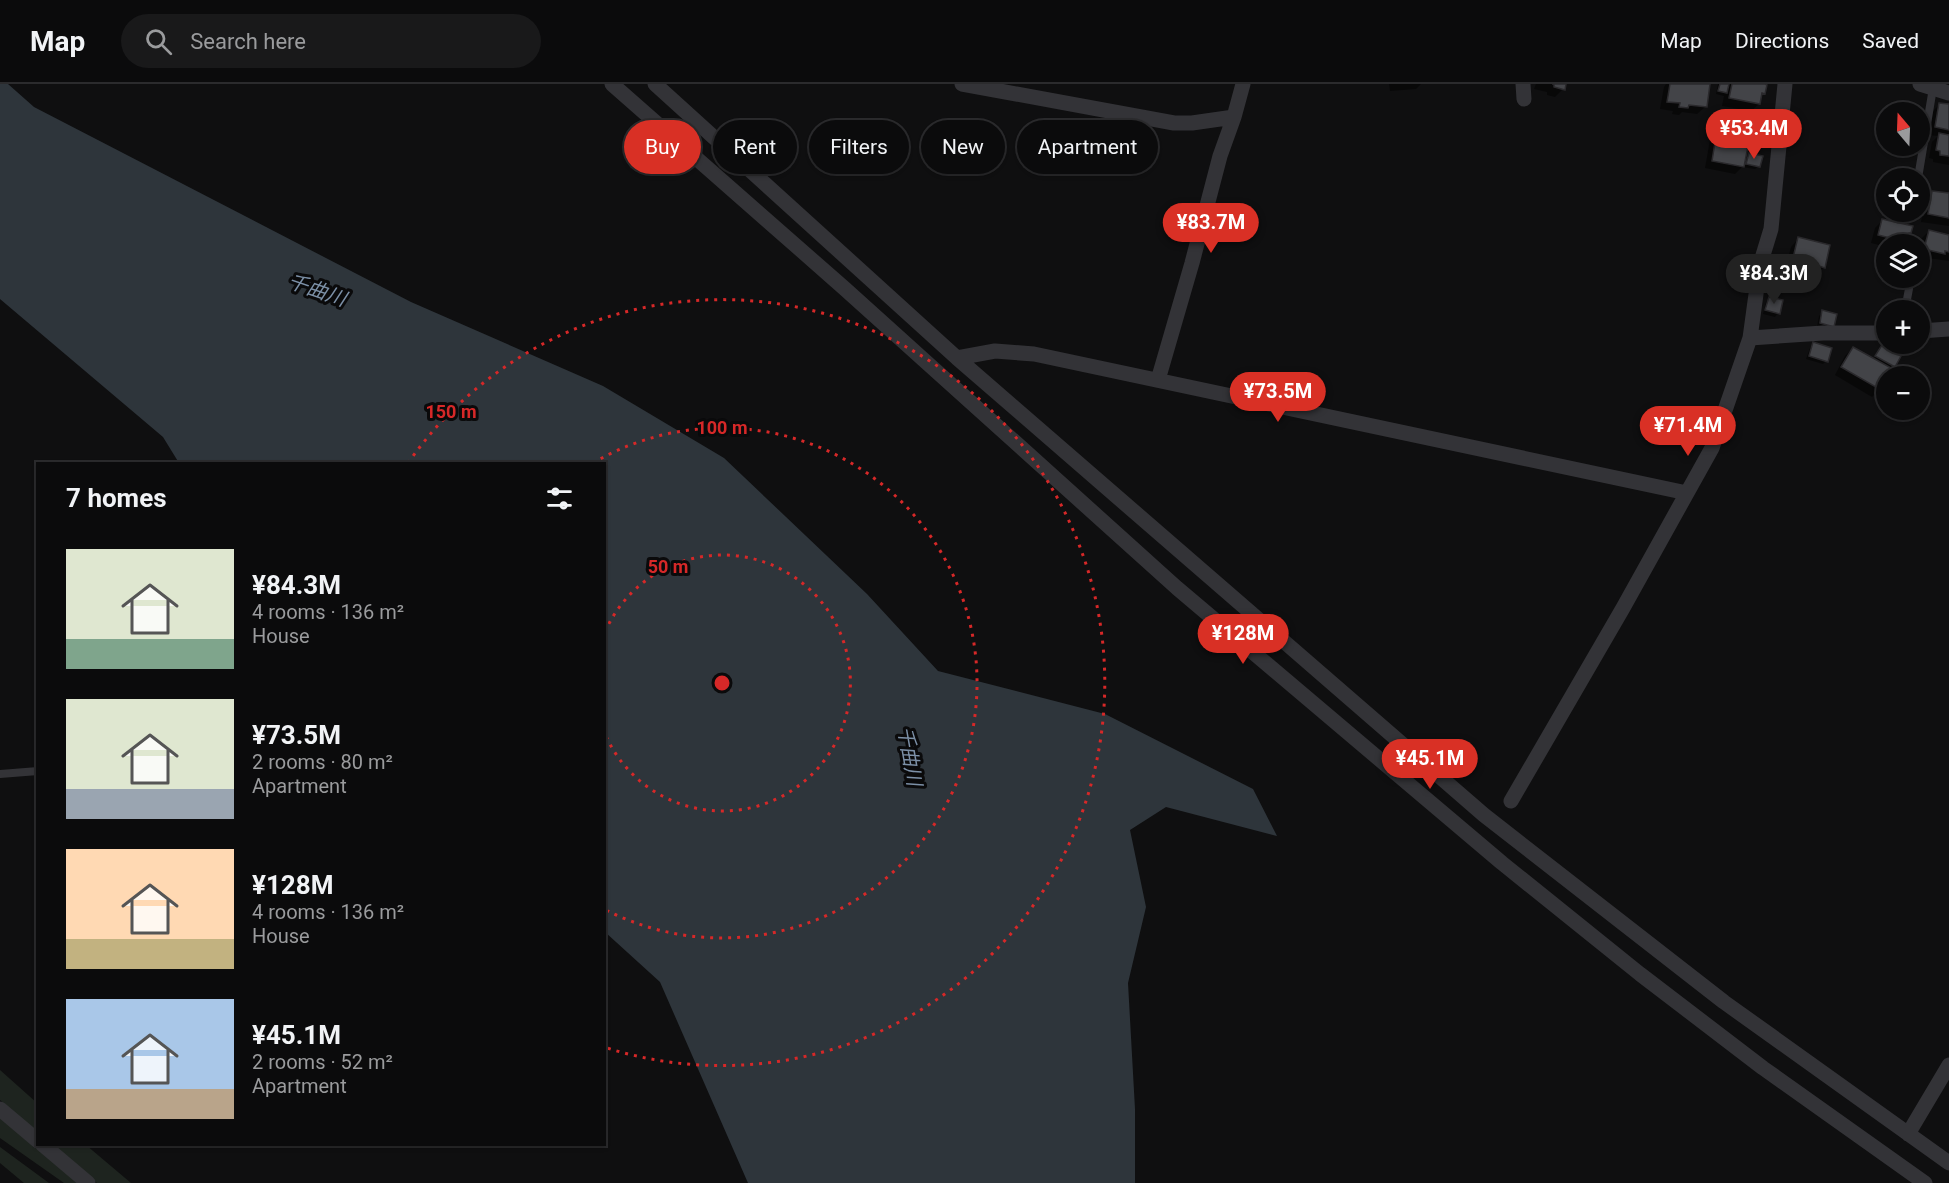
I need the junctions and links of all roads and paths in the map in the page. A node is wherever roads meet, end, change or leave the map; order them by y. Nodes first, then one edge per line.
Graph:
1 (612, 84) edge
2 (656, 84) edge
3 (962, 84) edge
4 (1243, 84) edge
5 (1785, 84) edge
6 (1926, 86) edge
7 (1949, 93) edge
8 (1234, 117) junction
9 (1919, 168) edge
10 (1949, 329) edge
11 (1930, 330) edge
12 (1876, 333) edge
13 (1750, 338) junction
14 (957, 358) junction
15 (1158, 380) junction
16 (1687, 493) junction
17 (36, 771) edge
18 (0, 774) edge
19 (1511, 801) dead end
20 (1949, 1065) edge
21 (0, 1109) edge
22 (1908, 1134) junction
23 (36, 1139) edge
24 (44, 1146) edge
25 (1949, 1163) edge
26 (88, 1183) edge
27 (1925, 1183) edge

1 - 27 street
2 - 14 street
3 - 8 street
4 - 8 street
5 - 13 street
6 - 7 street
6 - 9 lane
8 - 15 street
10 - 11 street
12 - 13 street
13 - 16 street
14 - 15 street
14 - 22 street
15 - 16 street
16 - 19 street
17 - 18 lane
20 - 22 street
21 - 23 street
22 - 25 street
24 - 26 street

